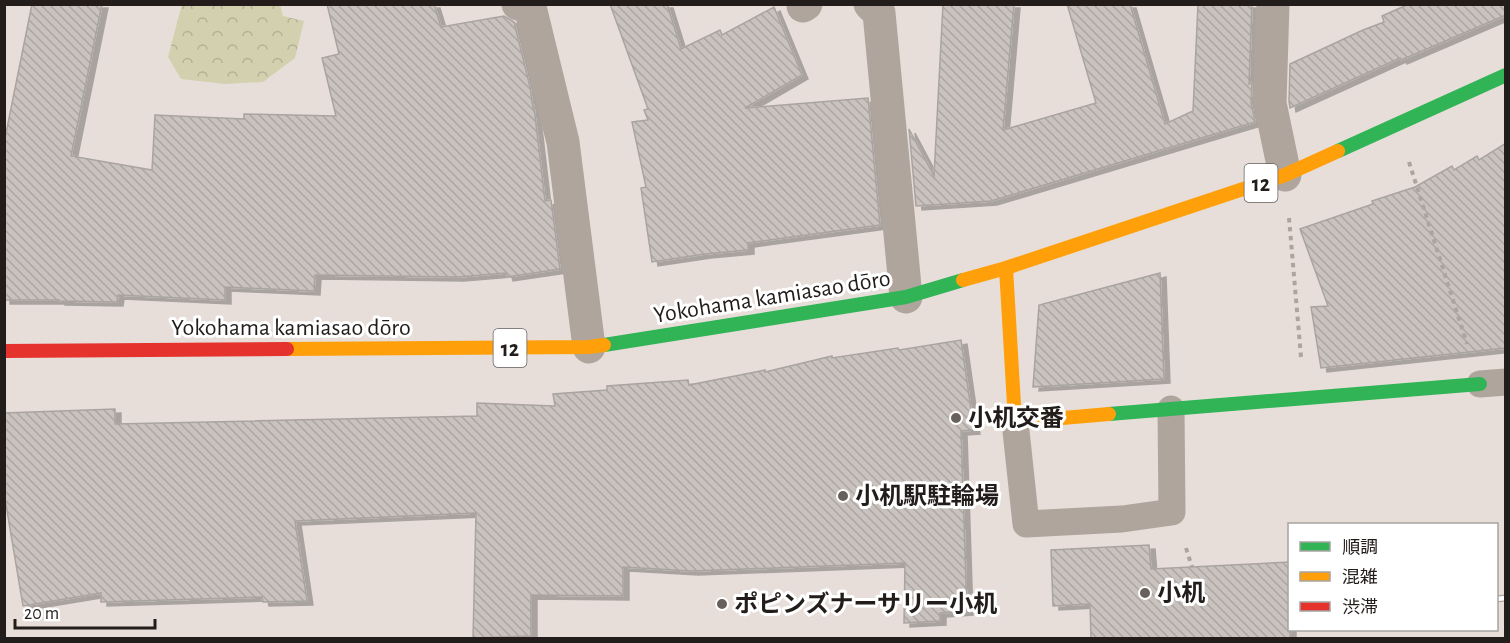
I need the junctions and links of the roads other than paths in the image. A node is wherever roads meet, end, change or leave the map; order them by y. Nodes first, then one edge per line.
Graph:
1 (518, 4) edge
2 (1273, 4) edge
3 (878, 7) edge
4 (1506, 75) edge
5 (1285, 175) junction
6 (1006, 268) junction
7 (906, 297) junction
8 (589, 347) junction
9 (4, 351) edge
10 (1493, 383) edge
11 (1171, 409) junction
12 (1014, 422) junction

1 - 8 street
2 - 5 street
3 - 7 street
4 - 5 main road, Yokohama kamiasao dōro / 12
5 - 6 main road, Yokohama kamiasao dōro / 12
6 - 7 main road, Yokohama kamiasao dōro / 12
6 - 12 main road
7 - 8 main road, Yokohama kamiasao dōro / 12
8 - 9 main road, Yokohama kamiasao dōro / 12
10 - 11 main road
11 - 12 main road
11 - 12 lane

